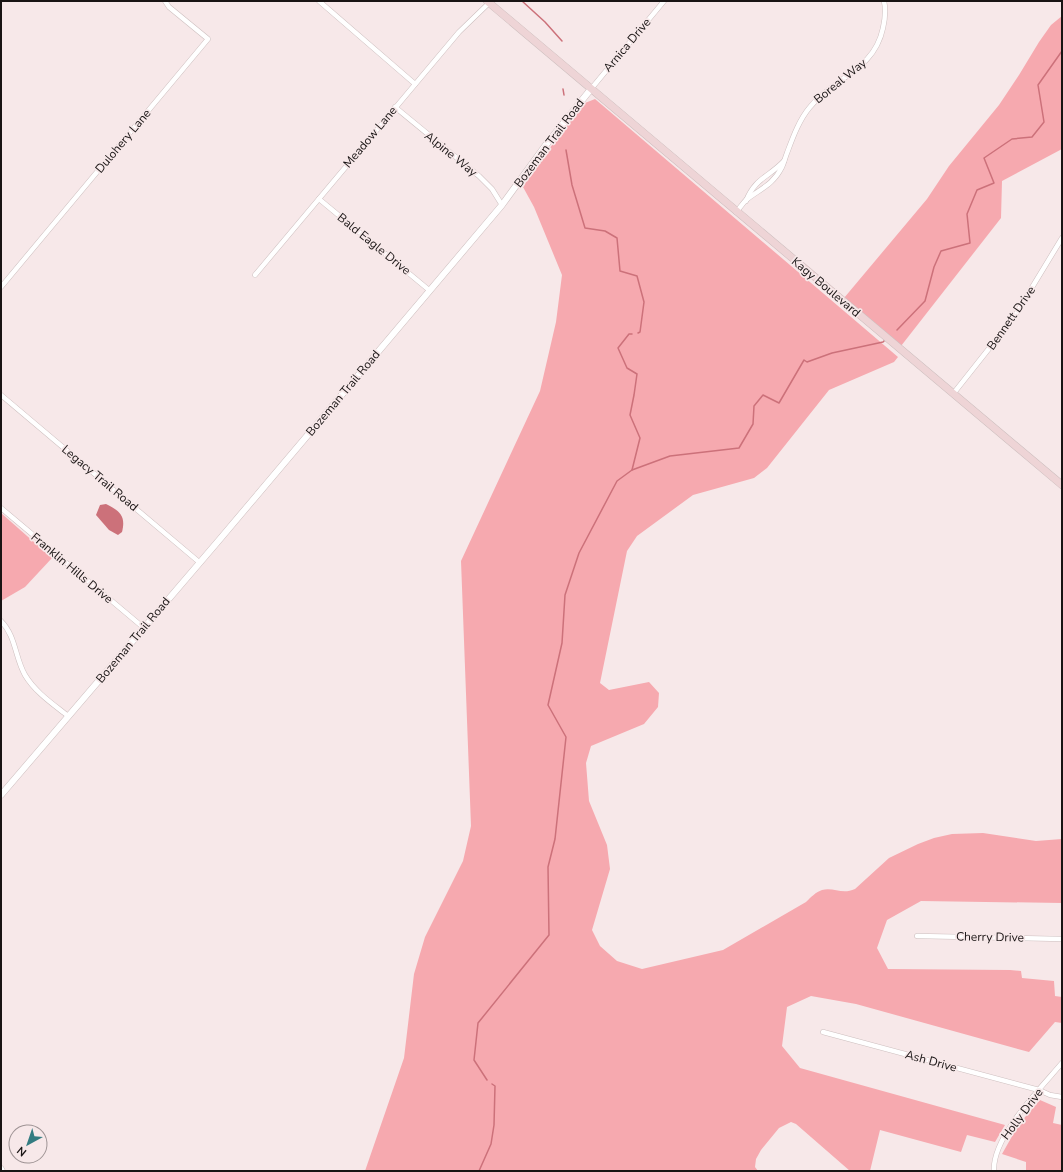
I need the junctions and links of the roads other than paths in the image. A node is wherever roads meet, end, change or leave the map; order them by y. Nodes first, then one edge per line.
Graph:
1 (165, 1) edge
2 (319, 1) edge
3 (664, 1) edge
4 (884, 1) edge
5 (488, 2) edge
6 (415, 84) junction
7 (591, 89) junction
8 (395, 107) junction
9 (785, 159) junction
10 (319, 199) junction
11 (746, 200) junction
12 (502, 204) junction
13 (736, 212) junction
14 (1062, 238) edge
15 (255, 275) dead end
16 (1, 287) edge
17 (429, 290) junction
18 (953, 394) junction
19 (1, 395) edge
20 (1062, 485) edge
21 (1, 508) edge
22 (200, 562) junction
23 (1, 621) edge
24 (144, 628) junction
25 (68, 716) junction
26 (1, 795) edge
27 (917, 936) dead end
28 (1062, 939) edge
29 (823, 1032) dead end
30 (1062, 1063) edge
31 (1039, 1090) junction
32 (1062, 1097) edge
33 (994, 1171) edge

1 - 16 street, Dulohery Lane
2 - 6 street
3 - 7 street, Arnica Drive
4 - 9 street, Boreal Way
5 - 6 street, Meadow Lane
5 - 7 main road, Bozeman Trail Road
6 - 8 street, Meadow Lane
7 - 12 street, Bozeman Trail Road
7 - 13 main road, Kagy Boulevard
8 - 10 street, Meadow Lane
8 - 12 street, Alpine Way
9 - 11 street, Boreal Way
9 - 11 street, Boreal Way
10 - 15 street, Meadow Lane
10 - 17 street, Bald Eagle Drive
11 - 13 street, Boreal Way
12 - 17 street, Bozeman Trail Road
13 - 18 main road, Kagy Boulevard
14 - 18 street, Bennett Drive
17 - 22 street, Bozeman Trail Road
18 - 20 main road, Kagy Boulevard
19 - 22 street, Legacy Trail Road
21 - 24 street, Franklin Hills Drive
22 - 24 street, Bozeman Trail Road
23 - 25 street
24 - 25 street, Bozeman Trail Road
25 - 26 street, Bozeman Trail Road
27 - 28 street, Cherry Drive
29 - 31 street, Ash Drive
30 - 31 street, Holly Drive
31 - 32 street, Ash Drive
31 - 33 street, Holly Drive

